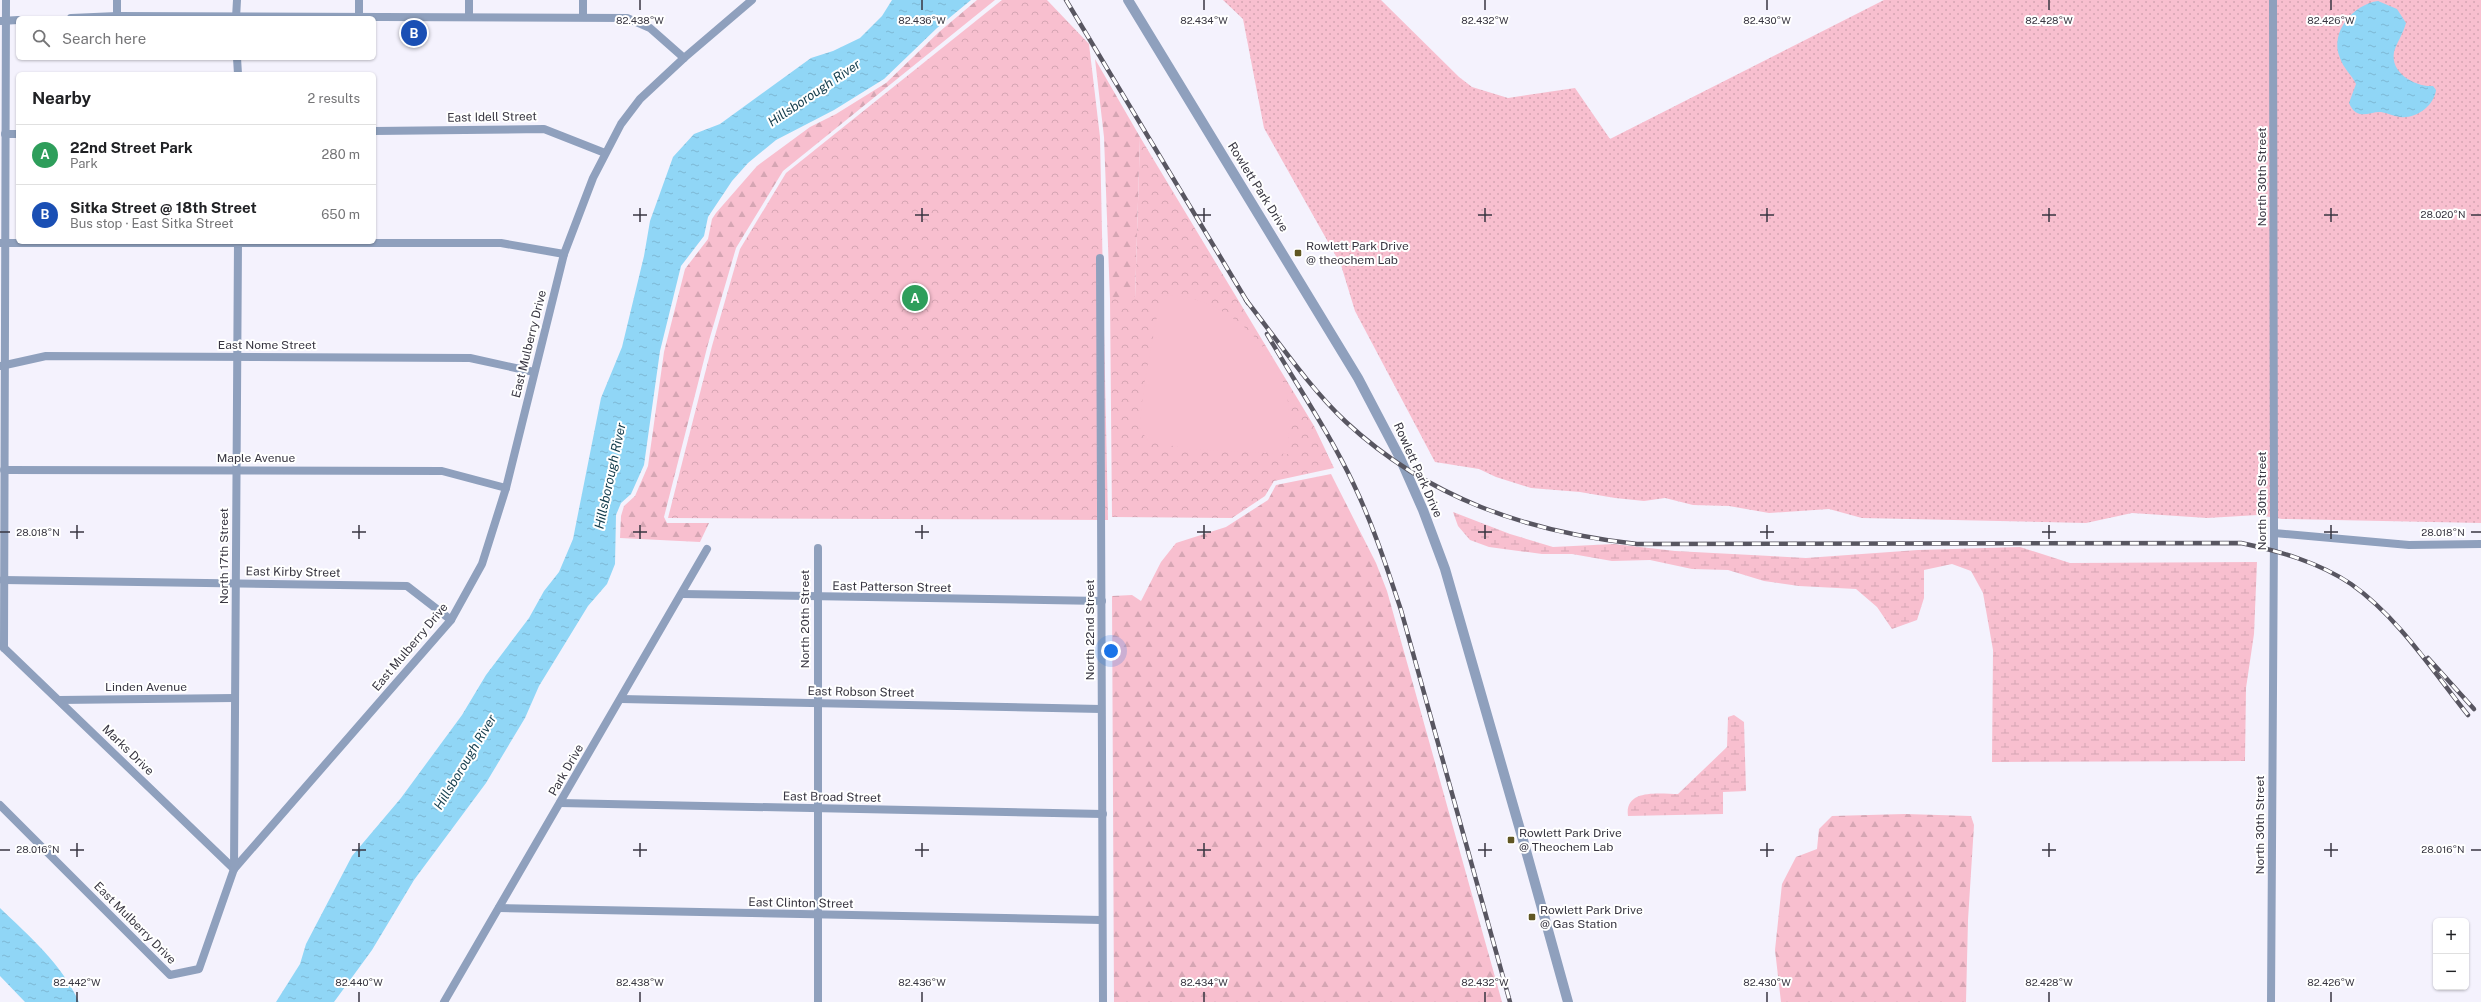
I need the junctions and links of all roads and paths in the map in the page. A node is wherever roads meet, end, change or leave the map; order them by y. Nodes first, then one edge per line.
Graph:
1 (6, 0) edge
2 (117, 0) edge
3 (237, 0) edge
4 (359, 0) edge
5 (469, 0) edge
6 (583, 0) edge
7 (752, 0) edge
8 (1128, 0) edge
9 (2273, 0) edge
10 (117, 16) edge
11 (236, 16) edge
12 (359, 16) edge
13 (376, 16) edge
14 (468, 17) junction
15 (583, 17) junction
16 (16, 20) edge
17 (3, 21) edge
18 (684, 58) junction
19 (237, 60) edge
20 (238, 72) edge
21 (376, 131) edge
22 (5, 134) junction
23 (16, 134) edge
24 (605, 153) junction
25 (2, 243) edge
26 (16, 243) edge
27 (376, 243) edge
28 (238, 244) edge
29 (564, 254) junction
30 (1100, 258) dead end
31 (237, 357) junction
32 (3, 366) edge
33 (534, 372) junction
34 (4, 470) junction
35 (237, 470) junction
36 (506, 488) junction
37 (2274, 533) junction
38 (2481, 544) edge
39 (818, 548) dead end
40 (707, 549) dead end
41 (3, 580) junction
42 (236, 584) junction
43 (682, 594) junction
44 (817, 598) junction
45 (1102, 601) junction
46 (451, 620) junction
47 (2, 650) edge
48 (234, 698) junction
49 (621, 699) junction
50 (59, 700) junction
51 (817, 704) junction
52 (1101, 709) junction
53 (560, 803) junction
54 (0, 805) edge
55 (817, 809) junction
56 (1104, 814) junction
57 (234, 869) junction
58 (499, 908) junction
59 (818, 915) junction
60 (1102, 920) junction
61 (444, 1002) edge
62 (818, 1002) edge
63 (1103, 1002) edge
64 (1568, 1002) edge
65 (2271, 1002) edge

1 - 17 street
2 - 10 street
3 - 11 street
4 - 12 street
5 - 14 street
6 - 15 street
7 - 18 street, East Mulberry Drive
8 - 64 street, Rowlett Park Drive
9 - 37 street, North 30th Street
13 - 14 street
14 - 15 street
15 - 18 street
16 - 17 street
17 - 22 street
18 - 24 street, East Mulberry Drive
19 - 20 street
21 - 24 street, East Idell Street
22 - 23 street
22 - 25 street
24 - 29 street, East Mulberry Drive
25 - 26 street
25 - 32 street
27 - 29 street
28 - 31 street, North 17th Street
29 - 33 street, East Mulberry Drive
30 - 45 street, North 22nd Street
31 - 32 street, East Nome Street
31 - 33 street, East Nome Street
31 - 35 street, North 17th Street
32 - 34 street
33 - 36 street, East Mulberry Drive
34 - 35 street, Maple Avenue
34 - 41 street
35 - 36 street, Maple Avenue
35 - 42 street, North 17th Street
36 - 46 street, East Mulberry Drive
37 - 38 street
37 - 65 street, North 30th Street
39 - 44 street, North 20th Street
40 - 43 street, Park Drive
41 - 42 street, East Kirby Street
41 - 47 street
42 - 46 street, East Kirby Street
42 - 48 street, North 17th Street
43 - 44 street, East Patterson Street
43 - 49 street, Park Drive
44 - 45 street, East Patterson Street
44 - 51 street, North 20th Street
45 - 52 street, North 22nd Street
46 - 57 street, East Mulberry Drive
47 - 50 street, Marks Drive
48 - 50 street, Linden Avenue
48 - 57 street, North 17th Street
49 - 51 street, East Robson Street
49 - 53 street, Park Drive
50 - 57 street, Marks Drive
51 - 52 street, East Robson Street
51 - 55 street, North 20th Street
52 - 56 street, North 22nd Street
53 - 55 street, East Broad Street
53 - 58 street, Park Drive
54 - 57 street, East Mulberry Drive
55 - 56 street, East Broad Street
55 - 59 street, North 20th Street
56 - 60 street, North 22nd Street
58 - 59 street, East Clinton Street
58 - 61 street, Park Drive
59 - 60 street, East Clinton Street
59 - 62 street, North 20th Street
60 - 63 street, North 22nd Street

